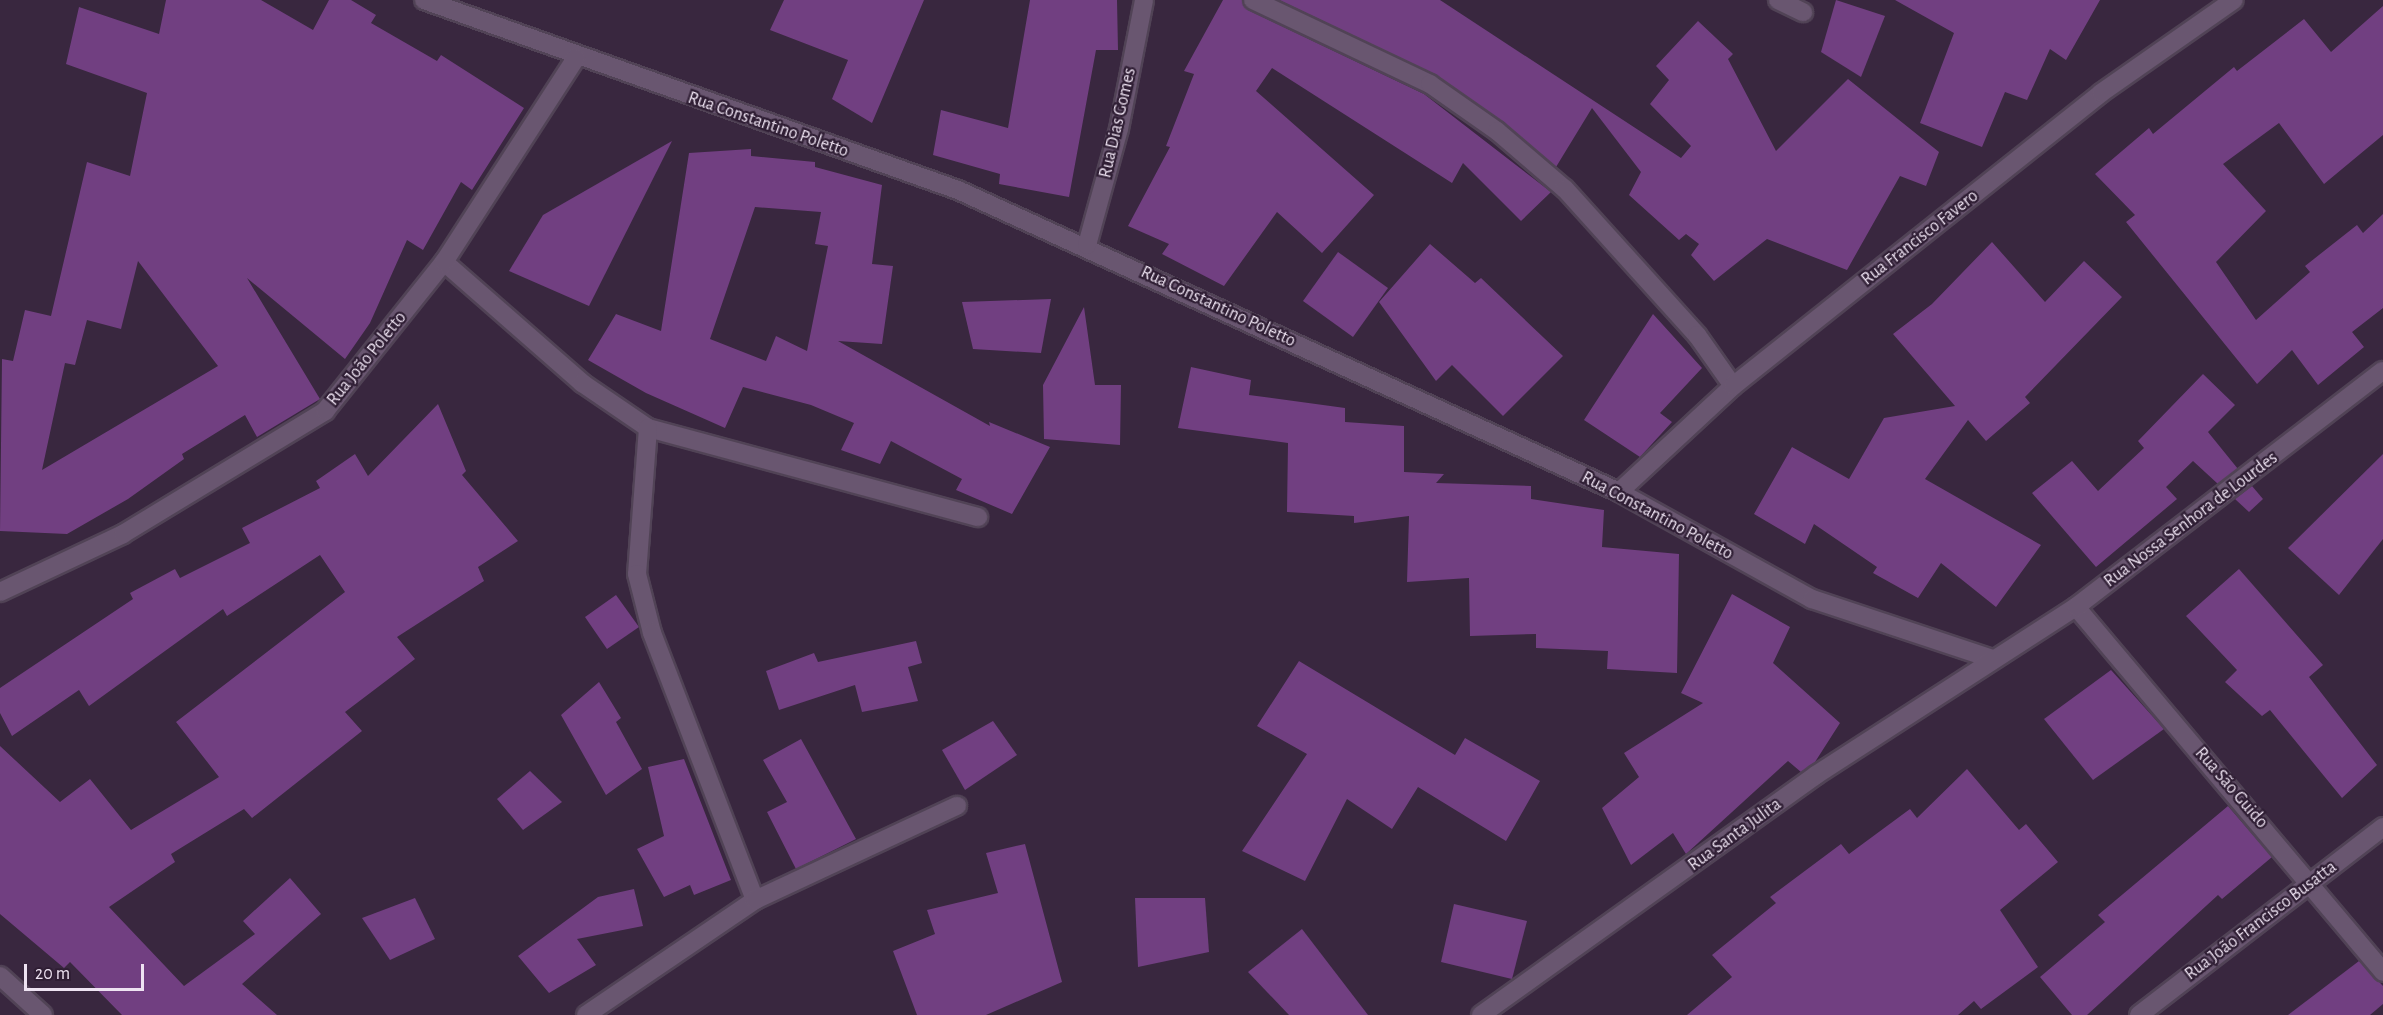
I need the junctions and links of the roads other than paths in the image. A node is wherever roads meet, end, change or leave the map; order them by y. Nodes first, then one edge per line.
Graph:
1 (424, 0) edge
2 (1144, 0) edge
3 (1253, 0) edge
4 (1778, 0) edge
5 (2234, 0) edge
6 (1803, 12) dead end
7 (576, 58) junction
8 (1087, 245) junction
9 (444, 262) junction
10 (2383, 371) edge
11 (1733, 386) junction
12 (648, 428) junction
13 (1619, 492) junction
14 (978, 517) dead end
15 (0, 592) edge
16 (2076, 608) junction
17 (1992, 659) junction
18 (957, 806) dead end
19 (2383, 827) edge
20 (2312, 883) junction
21 (755, 900) junction
22 (2383, 972) edge
23 (0, 976) edge
24 (43, 1015) edge
25 (585, 1015) edge
26 (1481, 1015) edge
27 (2139, 1015) edge

1 - 7 street, Rua Constantino Poletto
2 - 8 street, Rua Dias Gomes
3 - 11 street
4 - 6 street
5 - 11 street, Rua Francisco Favero
7 - 8 street, Rua Constantino Poletto
7 - 9 street, Rua João Poletto
8 - 13 street, Rua Constantino Poletto
9 - 12 street
9 - 15 street, Rua João Poletto
10 - 16 street, Rua Nossa Senhora de Lourdes
11 - 13 street, Rua Francisco Favero
12 - 14 street
12 - 21 street
13 - 17 street, Rua Constantino Poletto
16 - 17 street, Rua Nossa Senhora de Lourdes
16 - 20 street, Rua São Guido
17 - 26 street, Rua Santa Julita
18 - 21 street
19 - 20 street, Rua João Francisco Busatta
20 - 22 street, Rua São Guido
20 - 27 street, Rua João Francisco Busatta
21 - 25 street
23 - 24 street

